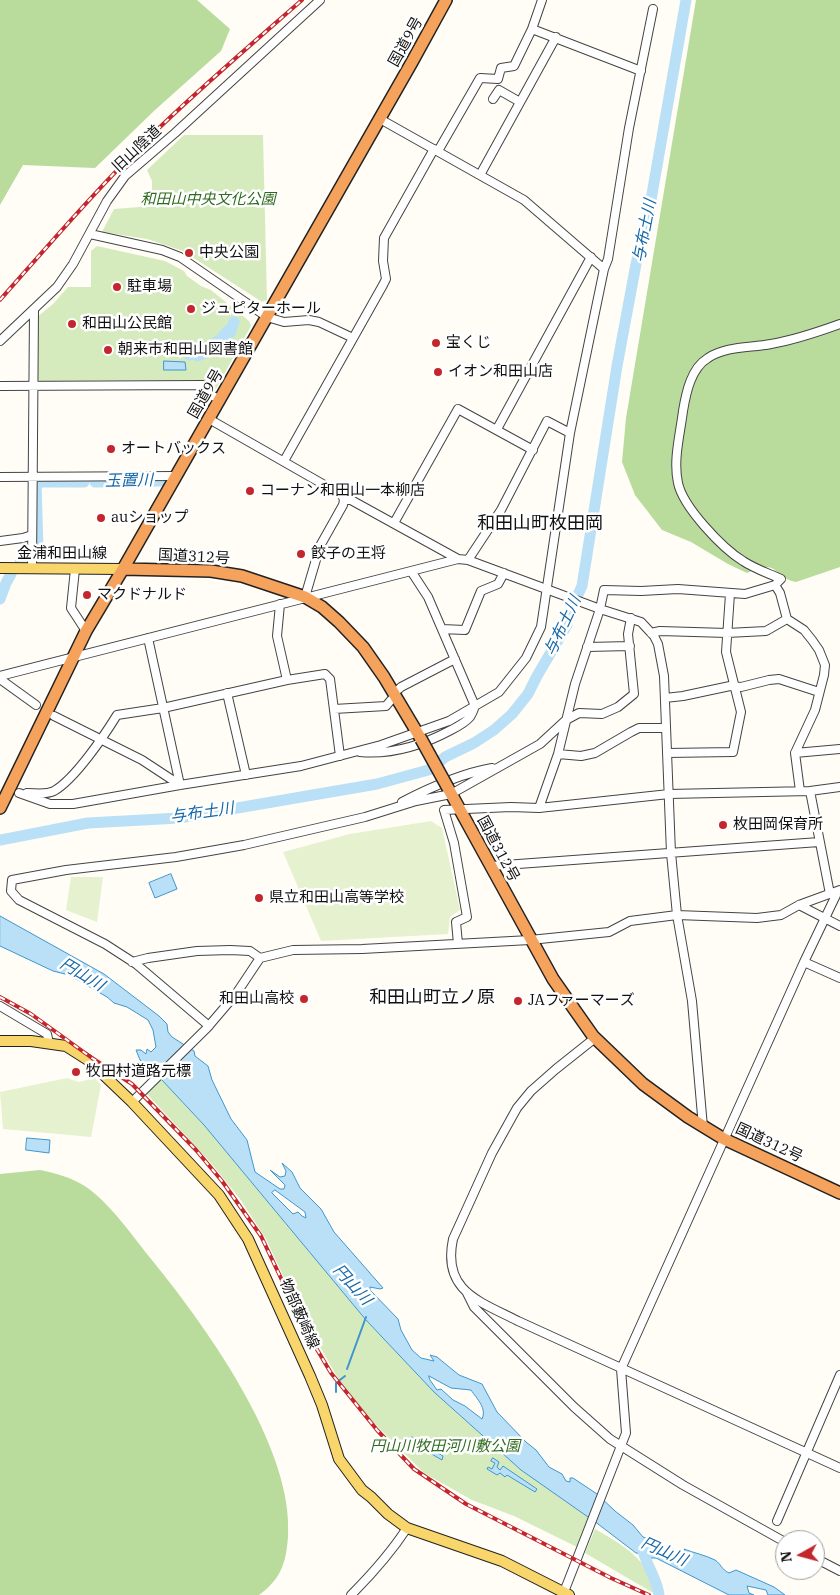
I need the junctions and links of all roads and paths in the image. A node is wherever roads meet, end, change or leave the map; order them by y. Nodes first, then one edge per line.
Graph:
1 (320, 0) edge
2 (446, 0) edge
3 (542, 0) edge
4 (653, 9) dead end
5 (532, 29) junction
6 (556, 37) junction
7 (640, 70) junction
8 (494, 99) dead end
9 (520, 102) junction
10 (380, 119) junction
11 (436, 150) junction
12 (480, 175) junction
13 (90, 234) junction
14 (590, 257) junction
15 (604, 269) junction
16 (34, 310) junction
17 (267, 318) junction
18 (840, 324) edge
19 (353, 338) junction
20 (0, 341) edge
21 (0, 386) edge
22 (32, 386) junction
23 (220, 400) junction
24 (209, 419) junction
25 (497, 429) junction
26 (570, 433) junction
27 (532, 450) junction
28 (284, 461) junction
29 (32, 476) junction
30 (176, 476) junction
31 (0, 477) edge
32 (344, 500) junction
33 (394, 523) junction
34 (32, 535) junction
35 (0, 540) edge
36 (458, 559) junction
37 (468, 560) junction
38 (0, 568) edge
39 (32, 569) junction
40 (75, 569) junction
41 (123, 569) junction
42 (411, 571) junction
43 (504, 573) junction
44 (775, 585) junction
45 (548, 590) junction
46 (730, 594) junction
47 (304, 597) junction
48 (280, 604) junction
49 (600, 610) junction
50 (631, 618) junction
51 (787, 619) junction
52 (442, 630) junction
53 (86, 631) junction
54 (651, 633) junction
55 (727, 633) junction
56 (148, 638) junction
57 (630, 646) junction
58 (587, 647) junction
59 (72, 658) junction
60 (455, 659) junction
61 (0, 678) edge
62 (287, 680) junction
63 (735, 686) junction
64 (399, 689) dead end
65 (819, 692) junction
66 (227, 693) junction
67 (665, 698) junction
68 (391, 700) dead end
69 (36, 706) dead end
70 (475, 706) junction
71 (163, 708) junction
72 (334, 709) junction
73 (54, 716) dead end
74 (566, 720) junction
75 (666, 728) junction
76 (419, 735) junction
77 (101, 740) junction
78 (840, 749) edge
79 (356, 751) junction
80 (667, 753) junction
81 (795, 753) junction
82 (558, 754) junction
83 (340, 756) junction
84 (500, 767) junction
85 (246, 774) junction
86 (180, 785) junction
87 (840, 787) edge
88 (450, 791) junction
89 (800, 791) junction
90 (810, 791) junction
91 (669, 794) junction
92 (0, 808) edge
93 (539, 808) junction
94 (460, 809) junction
95 (385, 811) junction
96 (820, 842) junction
97 (671, 853) junction
98 (492, 866) junction
99 (839, 890) edge
100 (830, 894) junction
101 (799, 905) junction
102 (677, 914) junction
103 (824, 919) junction
104 (840, 926) edge
105 (530, 940) junction
106 (458, 944) junction
107 (260, 958) junction
108 (132, 962) junction
109 (804, 962) junction
110 (840, 978) edge
111 (0, 1006) edge
112 (208, 1027) junction
113 (595, 1038) junction
114 (0, 1042) edge
115 (49, 1042) junction
116 (132, 1102) junction
117 (703, 1127) junction
118 (724, 1138) junction
119 (840, 1193) edge
120 (466, 1291) junction
121 (620, 1369) junction
122 (840, 1375) edge
123 (622, 1447) junction
124 (806, 1453) junction
125 (840, 1468) edge
126 (777, 1521) dead end
127 (407, 1528) junction
128 (775, 1536) edge
129 (825, 1563) edge
130 (840, 1571) edge
131 (567, 1593) edge
132 (351, 1595) edge

1 - 13 street, 旧山陰道
2 - 10 highway, 国道9号
3 - 5 street
4 - 7 street
5 - 6 street
5 - 11 street
6 - 7 street
6 - 9 street
7 - 15 street
8 - 9 street
9 - 12 street
10 - 11 street
10 - 17 highway, 国道9号
11 - 12 street
11 - 19 street
12 - 14 street
13 - 16 street, 旧山陰道
13 - 17 street
14 - 15 street
14 - 25 street
15 - 26 street
16 - 20 street, 旧山陰道
16 - 22 street
17 - 19 street
17 - 23 highway, 国道9号
18 - 44 street
19 - 28 street
21 - 22 street
22 - 23 street
22 - 29 street
23 - 24 highway, 国道9号
24 - 28 street
24 - 30 highway, 国道9号
25 - 27 street
25 - 33 street
26 - 27 street
26 - 45 street
27 - 37 street
28 - 32 street
29 - 30 street
29 - 31 street
29 - 34 street
30 - 41 highway, 国道9号
32 - 33 street
32 - 47 street
33 - 36 street
34 - 35 street
34 - 39 street
36 - 37 street
36 - 42 street
37 - 43 street
38 - 39 main road, 金浦和田山線
39 - 40 main road, 金浦和田山線
40 - 41 main road, 金浦和田山線
40 - 53 street
41 - 47 highway, 国道312号
41 - 53 highway, 国道9号
42 - 47 street
42 - 52 street
43 - 45 street
43 - 52 street
44 - 46 street
44 - 51 street
45 - 49 street
45 - 70 street
46 - 49 street
46 - 55 street
47 - 48 street
47 - 76 highway, 国道312号
48 - 56 street
48 - 62 street
49 - 50 street
49 - 58 street
50 - 54 street
50 - 57 street
51 - 55 street
51 - 65 street
52 - 60 street
53 - 59 highway, 国道9号
54 - 55 street
54 - 67 street
55 - 63 street
56 - 59 street
56 - 71 street
57 - 58 street
57 - 74 street
58 - 74 street
59 - 61 street
59 - 92 highway, 国道9号
60 - 64 street
60 - 70 street
61 - 69 street
62 - 66 street
62 - 72 street
63 - 65 street
63 - 67 street
63 - 80 street
65 - 81 street
66 - 71 street
66 - 85 street
67 - 75 street
68 - 72 street
70 - 76 street
70 - 79 street
71 - 77 street
71 - 86 street
72 - 83 street
73 - 77 street
74 - 82 street
74 - 84 street
75 - 80 street
75 - 82 street
76 - 79 street
76 - 88 highway, 国道312号, bridge
77 - 86 street
77 - 86 street
78 - 81 street
79 - 83 street
80 - 91 street
81 - 89 street
82 - 93 street
83 - 85 street
84 - 88 street
84 - 95 street
85 - 86 street
87 - 90 street
88 - 94 highway, 国道312号
88 - 95 street
89 - 90 street
89 - 91 street
90 - 96 street
91 - 93 street
91 - 97 street
93 - 94 street
94 - 98 highway, 国道312号
94 - 106 street
95 - 108 street
96 - 97 street
96 - 100 street
97 - 98 street
97 - 102 street
98 - 105 highway, 国道312号
99 - 100 street
99 - 103 street
100 - 101 street
101 - 102 street
101 - 103 street
102 - 105 street
102 - 117 street
103 - 104 street
103 - 109 street
105 - 106 street
105 - 113 highway, 国道312号
106 - 107 street
107 - 108 street
107 - 112 street
108 - 112 street
109 - 110 street
109 - 118 street
111 - 115 street
112 - 116 street
113 - 117 highway, 国道312号
113 - 120 street
114 - 115 main road, 物部藪崎線
115 - 116 main road, 物部藪崎線
116 - 127 main road, 物部藪崎線
117 - 118 highway, 国道312号
118 - 119 highway, 国道312号
118 - 121 street
120 - 121 street
120 - 123 street
121 - 123 street
121 - 124 street
122 - 124 street
123 - 128 street
123 - 131 street
124 - 125 street
124 - 126 street
127 - 131 main road, 物部藪崎線
127 - 132 street
129 - 130 street

